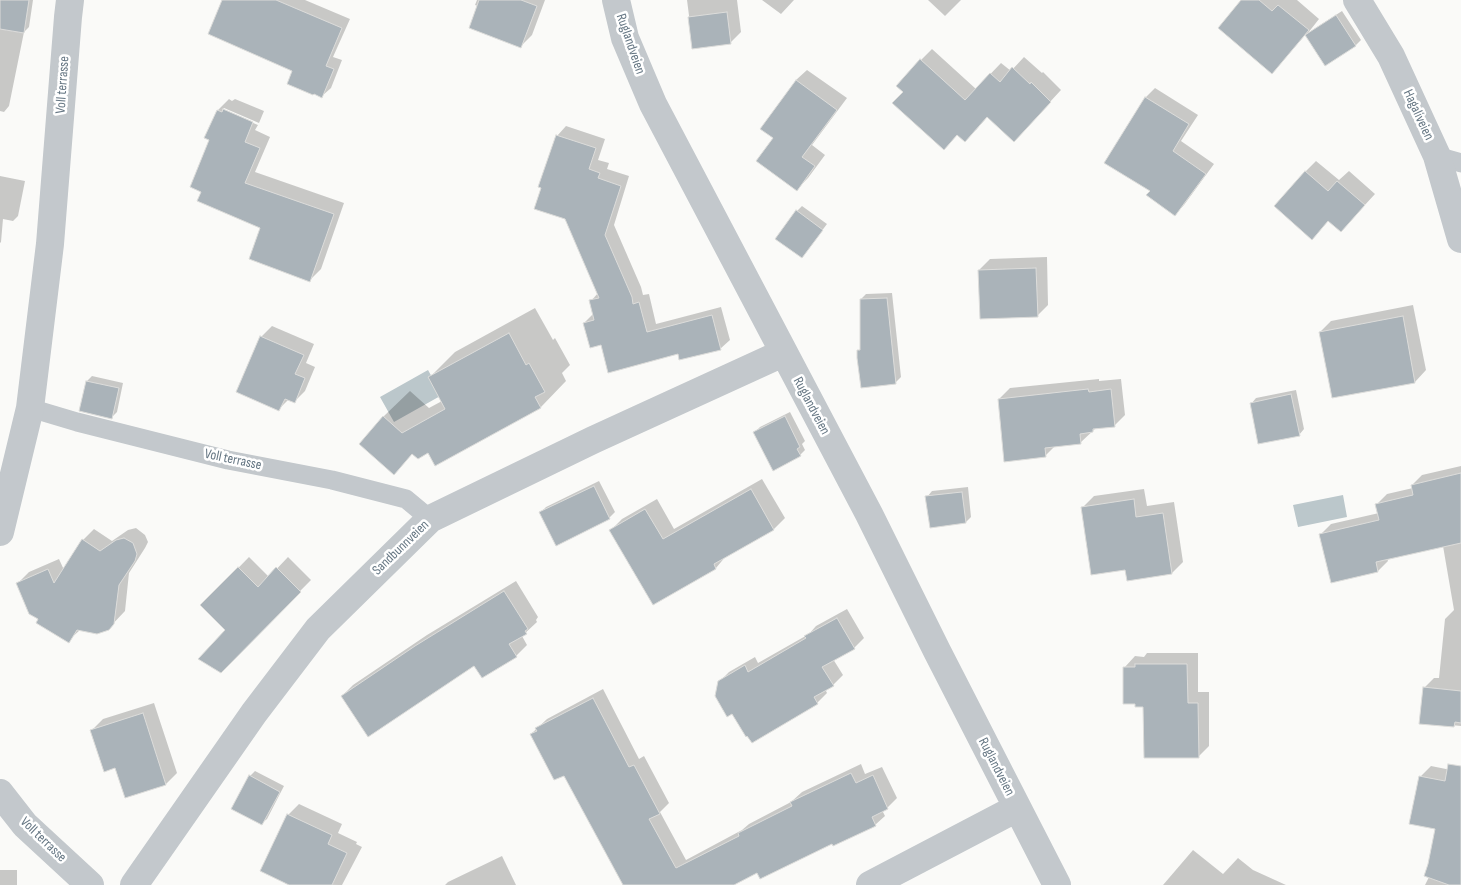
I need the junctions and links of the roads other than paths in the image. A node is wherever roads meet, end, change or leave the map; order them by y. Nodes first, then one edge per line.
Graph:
1 (70, 0) edge
2 (616, 0) edge
3 (1357, 0) edge
4 (1449, 160) edge
5 (1461, 238) edge
6 (783, 353) junction
7 (30, 408) junction
8 (430, 519) junction
9 (0, 532) edge
10 (0, 793) edge
11 (1017, 808) junction
12 (90, 885) edge
13 (134, 885) edge
14 (870, 885) edge
15 (1056, 885) edge

1 - 7 street, Voll terrasse
2 - 6 street, Ruglandveien
3 - 4 street, Hagaliveien
4 - 5 street, Hagaliveien
6 - 8 street, Sandbunnveien
6 - 11 street, Ruglandveien
7 - 8 lane, Voll terrasse
7 - 9 street, Voll terrasse
8 - 13 street, Sandbunnveien
10 - 12 street, Voll terrasse
11 - 14 street, Ruglandveien
11 - 15 street, Ruglandveien

